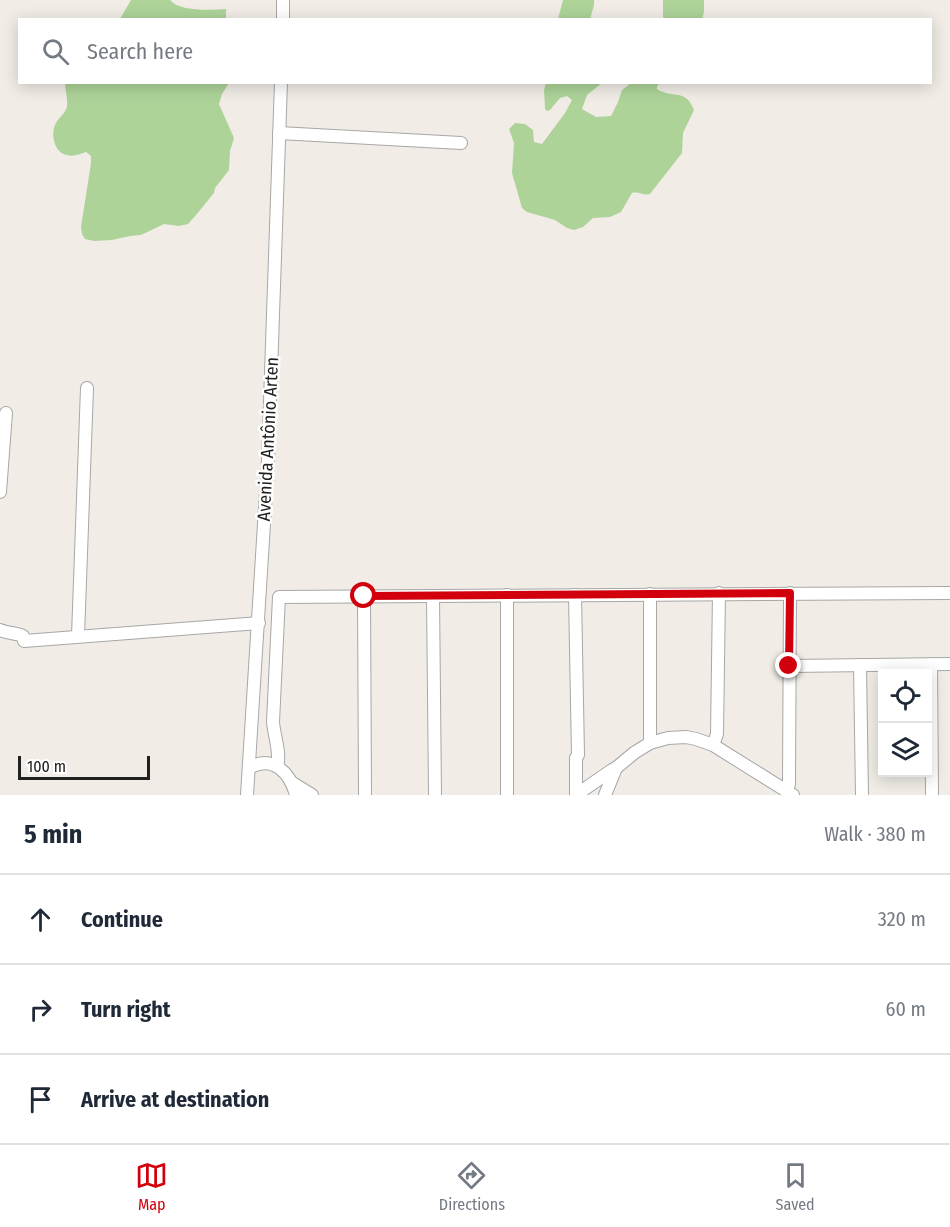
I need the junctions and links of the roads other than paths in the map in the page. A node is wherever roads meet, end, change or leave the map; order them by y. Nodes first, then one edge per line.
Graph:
1 (283, 0) edge
2 (283, 18) edge
3 (281, 84) edge
4 (279, 132) junction
5 (461, 143) dead end
6 (87, 388) dead end
7 (6, 412) dead end
8 (0, 492) edge
9 (719, 593) junction
10 (790, 593) junction
11 (950, 593) edge
12 (650, 594) junction
13 (507, 595) junction
14 (575, 595) junction
15 (364, 596) junction
16 (433, 596) junction
17 (259, 623) junction
18 (0, 630) edge
19 (78, 636) junction
20 (931, 664) junction
21 (950, 664) edge
22 (860, 665) junction
23 (789, 666) junction
24 (650, 743) junction
25 (713, 745) junction
26 (578, 755) junction
27 (276, 766) junction
28 (249, 768) junction
29 (616, 768) junction
30 (598, 780) junction
31 (291, 782) junction
32 (790, 793) edge
33 (247, 795) edge
34 (296, 795) edge
35 (312, 795) edge
36 (365, 795) edge
37 (435, 795) edge
38 (507, 795) edge
39 (576, 795) edge
40 (605, 795) edge
41 (862, 795) edge
42 (932, 795) edge

1 - 2 street
3 - 4 street, Avenida Antônio Arten
4 - 5 street
4 - 17 street, Avenida Antônio Arten
6 - 19 street
7 - 8 street
9 - 10 street
9 - 12 street
9 - 25 street
10 - 11 street
10 - 23 street
12 - 14 street
12 - 24 street
13 - 14 street
13 - 16 street
13 - 38 street
14 - 26 street
15 - 16 street
15 - 27 street
15 - 36 street
16 - 37 street
17 - 19 street
17 - 28 street, Avenida Antônio Arten
18 - 19 street
20 - 21 street
20 - 22 street
20 - 42 street
22 - 23 street
22 - 41 street
23 - 32 street
24 - 25 street
24 - 29 street
25 - 32 street
26 - 30 street
26 - 39 street
27 - 28 street
27 - 31 street
28 - 33 street, Avenida Antônio Arten
29 - 30 street
29 - 40 street
30 - 39 street
31 - 34 street
31 - 35 street

